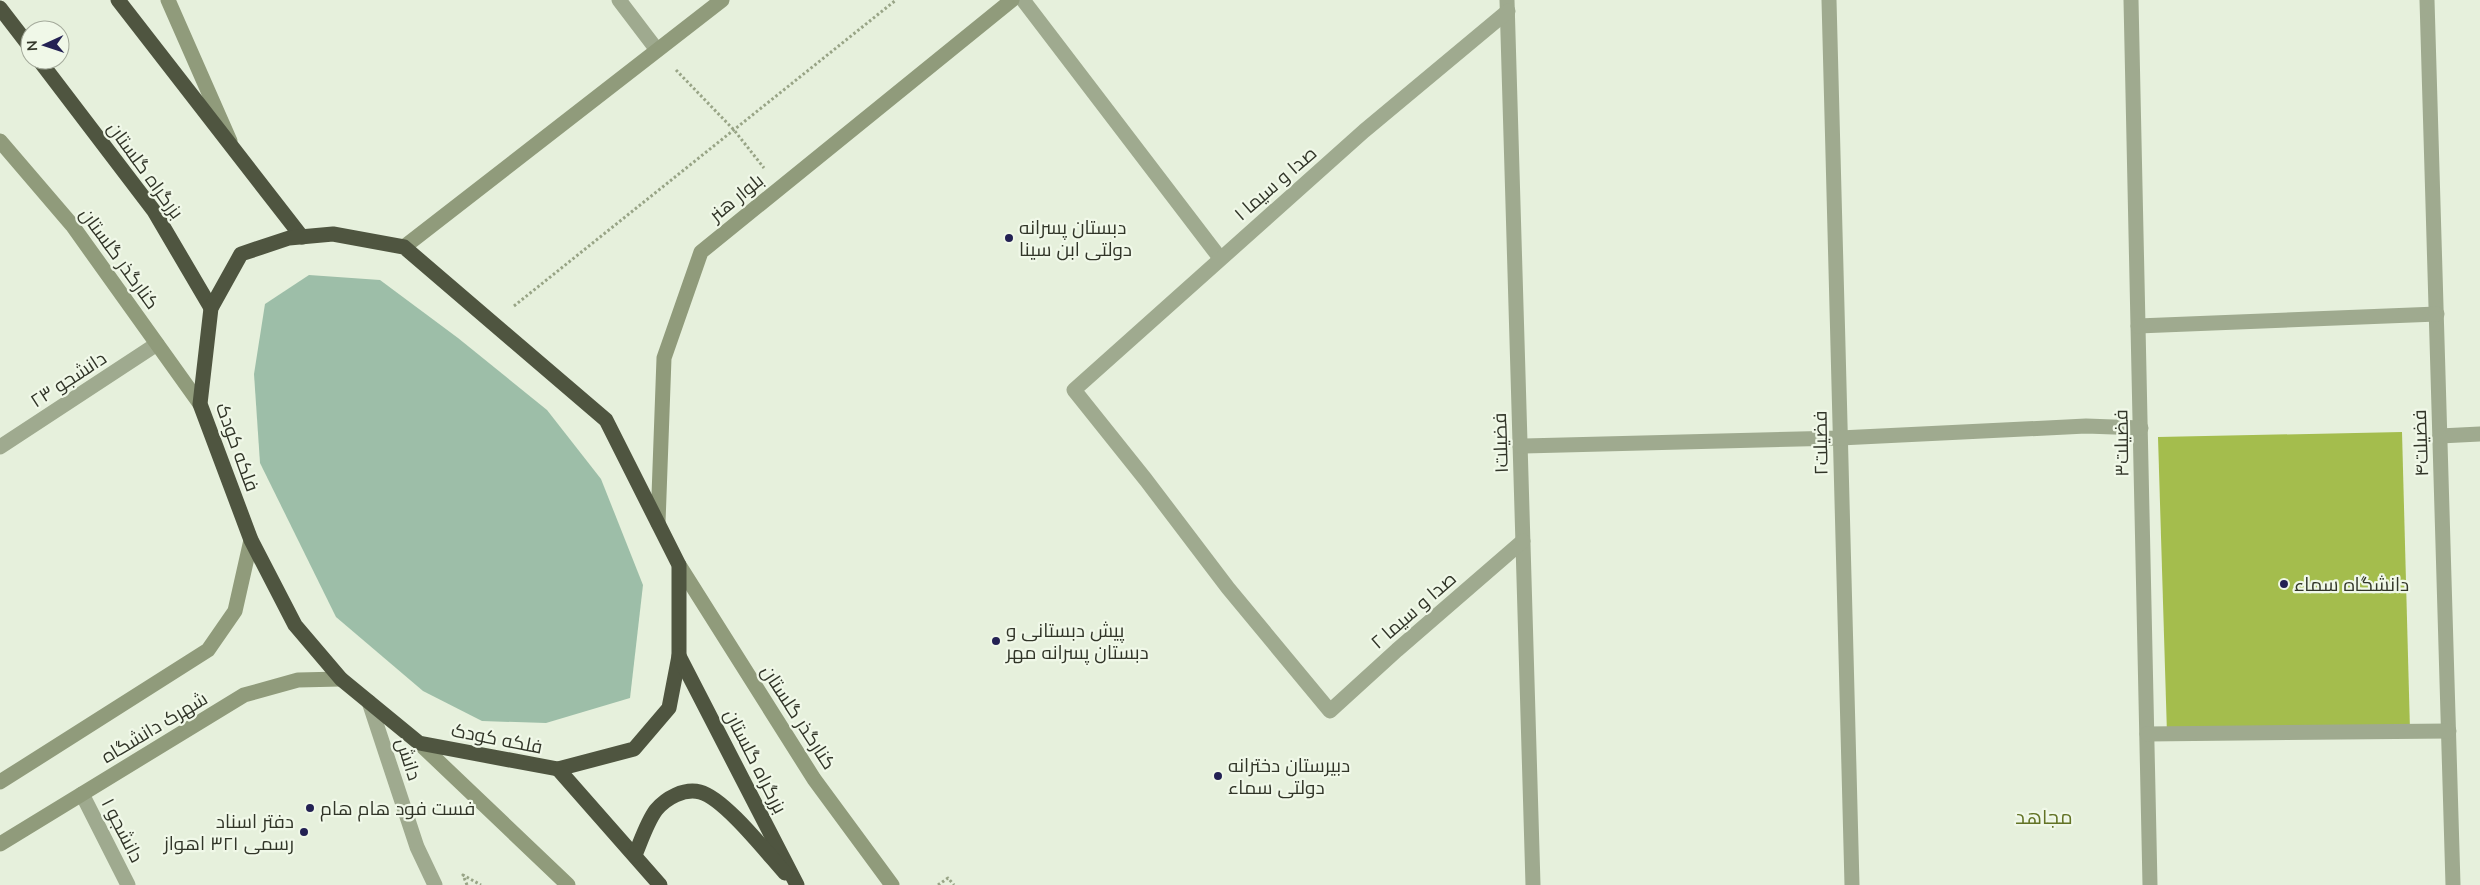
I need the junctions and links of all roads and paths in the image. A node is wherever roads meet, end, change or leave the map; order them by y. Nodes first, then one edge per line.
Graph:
1 (118, 0) edge
2 (168, 0) edge
3 (619, 0) edge
4 (722, 0) edge
5 (896, 0) edge
6 (1012, 0) edge
7 (1023, 0) edge
8 (1829, 0) edge
9 (2131, 0) edge
10 (2427, 0) edge
11 (1508, 6) edge
12 (0, 8) edge
13 (20, 35) edge
14 (657, 50) junction
15 (48, 70) edge
16 (734, 130) junction
17 (0, 141) edge
18 (234, 149) junction
19 (780, 187) junction
20 (302, 237) junction
21 (404, 247) junction
22 (1220, 258) junction
23 (211, 308) junction
24 (2437, 314) junction
25 (494, 322) junction
26 (2138, 326) junction
27 (158, 344) junction
28 (200, 404) junction
29 (2141, 428) junction
30 (2480, 434) edge
31 (2440, 436) junction
32 (1840, 438) junction
33 (1520, 446) junction
34 (0, 447) edge
35 (658, 523) junction
36 (252, 540) junction
37 (1523, 541) junction
38 (679, 565) junction
39 (679, 656) junction
40 (341, 679) junction
41 (369, 702) junction
42 (1330, 711) joint
43 (2449, 730) junction
44 (2147, 734) junction
45 (419, 743) junction
46 (558, 769) junction
47 (0, 782) edge
48 (82, 794) junction
49 (0, 844) edge
50 (634, 855) junction
51 (128, 885) edge
52 (434, 885) edge
53 (467, 885) edge
54 (481, 885) edge
55 (568, 885) edge
56 (660, 885) edge
57 (797, 885) edge
58 (892, 885) edge
59 (938, 885) edge
60 (954, 885) edge
61 (1533, 885) edge
62 (1852, 885) edge
63 (2150, 885) edge
64 (2454, 885) edge

1 - 18 highway
2 - 18 street
3 - 14 street
4 - 14 street
5 - 16 path
6 - 19 street, بلوار هنر
7 - 22 street
8 - 32 street, فضیلت۲
9 - 26 street, فضیلت۳
10 - 24 street, فضیلت۴
11 - 22 street, صدا و سیما ۱
11 - 33 street, فضیلت۱
12 - 13 highway
14 - 16 path
14 - 21 street
15 - 23 highway, بزرگراه گلستان
16 - 19 path
16 - 25 path
17 - 27 street, کنارگذر گلستان
18 - 20 highway
19 - 35 street, بلوار هنر
20 - 21 highway, فلکه کودک
20 - 23 highway, فلکه کودک
21 - 25 highway, فلکه کودک
22 - 42 street, صدا و سیما ۱
23 - 28 highway, فلکه کودک
24 - 26 street
24 - 31 street, فضیلت۴
25 - 35 highway, فلکه کودک
26 - 29 street, فضیلت۳
27 - 28 street, کنارگذر گلستان
27 - 34 street, دانشجو ۲۳
28 - 36 highway, فلکه کودک
29 - 32 street
29 - 44 street, فضیلت۳
30 - 31 street
31 - 43 street, فضیلت۴
32 - 33 street
32 - 62 street, فضیلت۲
33 - 37 street, فضیلت۱
35 - 38 highway, فلکه کودک
36 - 40 highway, فلکه کودک
36 - 47 street, شهرک دانشگاه
37 - 42 street, صدا و سیما ۲
37 - 61 street, فضیلت۱
38 - 39 highway, فلکه کودک
38 - 58 street, کنارگذر گلستان
39 - 46 highway, فلکه کودک
39 - 57 highway, بزرگراه گلستان
40 - 41 highway, فلکه کودک
40 - 48 street, شهرک دانشگاه
41 - 45 highway, فلکه کودک
41 - 52 street, دانش
43 - 44 street
43 - 64 street, فضیلت۴
44 - 63 street, فضیلت۳
45 - 46 highway, فلکه کودک
45 - 55 street
46 - 50 highway
48 - 49 street, شهرک دانشگاه
48 - 51 street, دانشجو ۱
50 - 56 highway
50 - 57 highway
53 - 54 path
59 - 60 path

